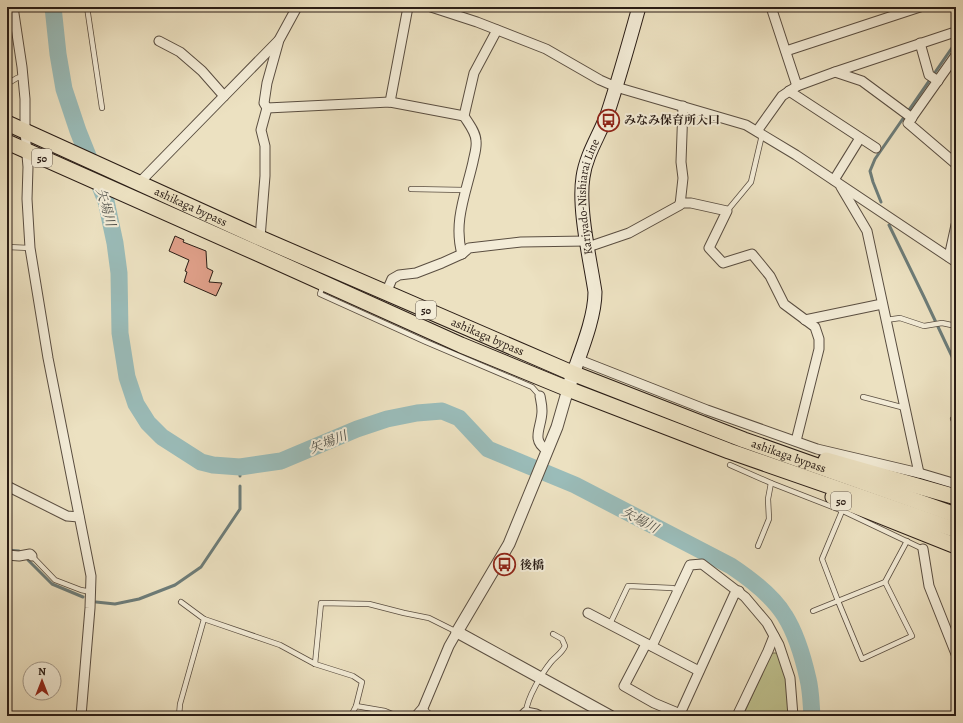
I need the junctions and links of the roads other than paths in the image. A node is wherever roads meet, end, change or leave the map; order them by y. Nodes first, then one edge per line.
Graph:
1 (13, 7) edge
2 (87, 7) edge
3 (296, 7) edge
4 (408, 7) edge
5 (431, 7) edge
6 (639, 7) edge
7 (771, 7) edge
8 (920, 7) edge
9 (497, 30) junction
10 (952, 33) dead end
11 (279, 40) junction
12 (158, 41) dead end
13 (920, 43) junction
14 (786, 51) junction
15 (956, 55) edge
16 (835, 72) junction
17 (23, 76) junction
18 (938, 81) junction
19 (7, 84) edge
20 (616, 87) junction
21 (793, 88) junction
22 (224, 96) junction
23 (390, 102) junction
24 (683, 106) junction
25 (102, 108) dead end
26 (267, 108) junction
27 (464, 116) junction
28 (912, 118) junction
29 (7, 123) edge
30 (26, 131) junction
31 (760, 133) junction
32 (860, 138) junction
33 (7, 142) edge
34 (876, 148) dead end
35 (28, 152) junction
36 (956, 164) edge
37 (836, 182) junction
38 (139, 183) junction
39 (411, 189) dead end
40 (465, 190) junction
41 (680, 203) junction
42 (727, 211) junction
43 (956, 225) edge
44 (260, 238) junction
45 (587, 244) junction
46 (7, 247) edge
47 (30, 248) junction
48 (462, 254) junction
49 (952, 259) edge
50 (323, 283) junction
51 (386, 293) junction
52 (882, 304) junction
53 (805, 320) junction
54 (886, 320) junction
55 (956, 326) edge
56 (575, 366) junction
57 (568, 389) junction
58 (540, 396) joint
59 (863, 397) dead end
60 (905, 408) junction
61 (953, 419) dead end
62 (956, 425) edge
63 (744, 440) junction
64 (796, 441) junction
65 (548, 450) junction
66 (729, 458) junction
67 (919, 473) junction
68 (837, 481) junction
69 (771, 483) junction
70 (956, 484) edge
71 (7, 486) edge
72 (956, 497) edge
73 (844, 507) junction
74 (956, 515) edge
75 (79, 517) junction
76 (956, 530) edge
77 (907, 541) junction
78 (758, 546) dead end
79 (956, 546) edge
80 (923, 548) joint
81 (7, 555) edge
82 (32, 556) joint
83 (885, 582) junction
84 (679, 590) junction
85 (739, 591) junction
86 (91, 592) junction
87 (838, 601) junction
88 (181, 602) dead end
89 (813, 611) dead end
90 (588, 613) dead end
91 (204, 619) junction
92 (610, 624) junction
93 (457, 632) junction
94 (553, 634) dead end
95 (774, 636) junction
96 (649, 645) junction
97 (956, 654) edge
98 (315, 664) junction
99 (699, 671) junction
100 (541, 678) junction
101 (356, 706) junction
102 (423, 708) junction
103 (524, 714) edge
104 (682, 715) edge
105 (81, 716) edge
106 (179, 716) edge
107 (351, 716) edge
108 (397, 716) edge
109 (416, 716) edge
110 (432, 716) edge
111 (540, 716) edge
112 (610, 716) edge
113 (737, 716) edge
114 (793, 716) edge

1 - 17 street
2 - 25 lane
3 - 11 street
4 - 23 street
5 - 9 street
6 - 20 main road, Kariyado-Nishiarai Line
7 - 14 street
8 - 14 street
9 - 20 street
9 - 27 street
10 - 13 street
11 - 22 street
11 - 26 street
12 - 22 street
13 - 16 street
13 - 18 street
14 - 21 street
15 - 18 street
16 - 21 street
16 - 28 street
17 - 19 lane
17 - 30 street
18 - 28 street
20 - 24 street
20 - 45 main road, Kariyado-Nishiarai Line
21 - 31 street
21 - 32 street
22 - 38 street
23 - 26 street
23 - 27 street
24 - 31 street
24 - 41 street
26 - 44 street
27 - 40 street
28 - 36 street
29 - 30 highway, ashikaga bypass / 50
30 - 35 street
30 - 38 highway, ashikaga bypass / 50
31 - 37 street
31 - 42 lane
32 - 34 street
32 - 37 street
33 - 35 highway, ashikaga bypass / 50
35 - 47 street
35 - 50 highway, ashikaga bypass / 50
37 - 49 street
37 - 52 street
38 - 44 highway, ashikaga bypass / 50
39 - 40 lane
40 - 48 street
41 - 42 street
41 - 45 street
42 - 53 street
43 - 49 street
44 - 51 highway, ashikaga bypass / 50
45 - 48 street
45 - 56 main road, Kariyado-Nishiarai Line
46 - 47 lane
47 - 75 street
48 - 51 street
50 - 57 highway, ashikaga bypass / 50
50 - 58 lane
51 - 56 highway, ashikaga bypass / 50
52 - 53 street
52 - 54 street
53 - 64 street
54 - 55 lane
54 - 60 street
56 - 57 main road, Kariyado-Nishiarai Line
56 - 63 highway, ashikaga bypass / 50
56 - 64 street
57 - 65 street
57 - 66 highway, ashikaga bypass / 50
58 - 65 street
59 - 60 lane
60 - 67 street
61 - 62 lane
63 - 68 highway, ashikaga bypass / 50
63 - 72 highway, 50
64 - 67 street
65 - 93 street
66 - 68 highway, ashikaga bypass / 50
66 - 69 lane
66 - 73 highway, 50
67 - 70 street
68 - 74 highway, ashikaga bypass / 50
68 - 76 highway, ashikaga bypass / 50
69 - 73 lane
69 - 78 lane
71 - 75 street
73 - 77 lane
73 - 79 highway, 50
73 - 87 lane
75 - 86 street
77 - 80 lane
77 - 83 lane
80 - 97 street
81 - 82 street
82 - 86 lane
83 - 87 lane
83 - 87 lane
84 - 85 street
84 - 92 lane
84 - 96 street
85 - 95 street
85 - 99 street
86 - 105 street
87 - 89 lane
88 - 91 lane
90 - 92 street
91 - 98 lane
91 - 106 lane
92 - 96 street
93 - 98 lane
93 - 100 street
93 - 102 street
94 - 100 lane
95 - 113 street
95 - 114 street
96 - 99 street
96 - 104 street
98 - 101 lane
99 - 104 street
100 - 103 lane
100 - 112 street
101 - 107 lane
101 - 108 lane
102 - 109 street
102 - 110 lane
103 - 111 street

